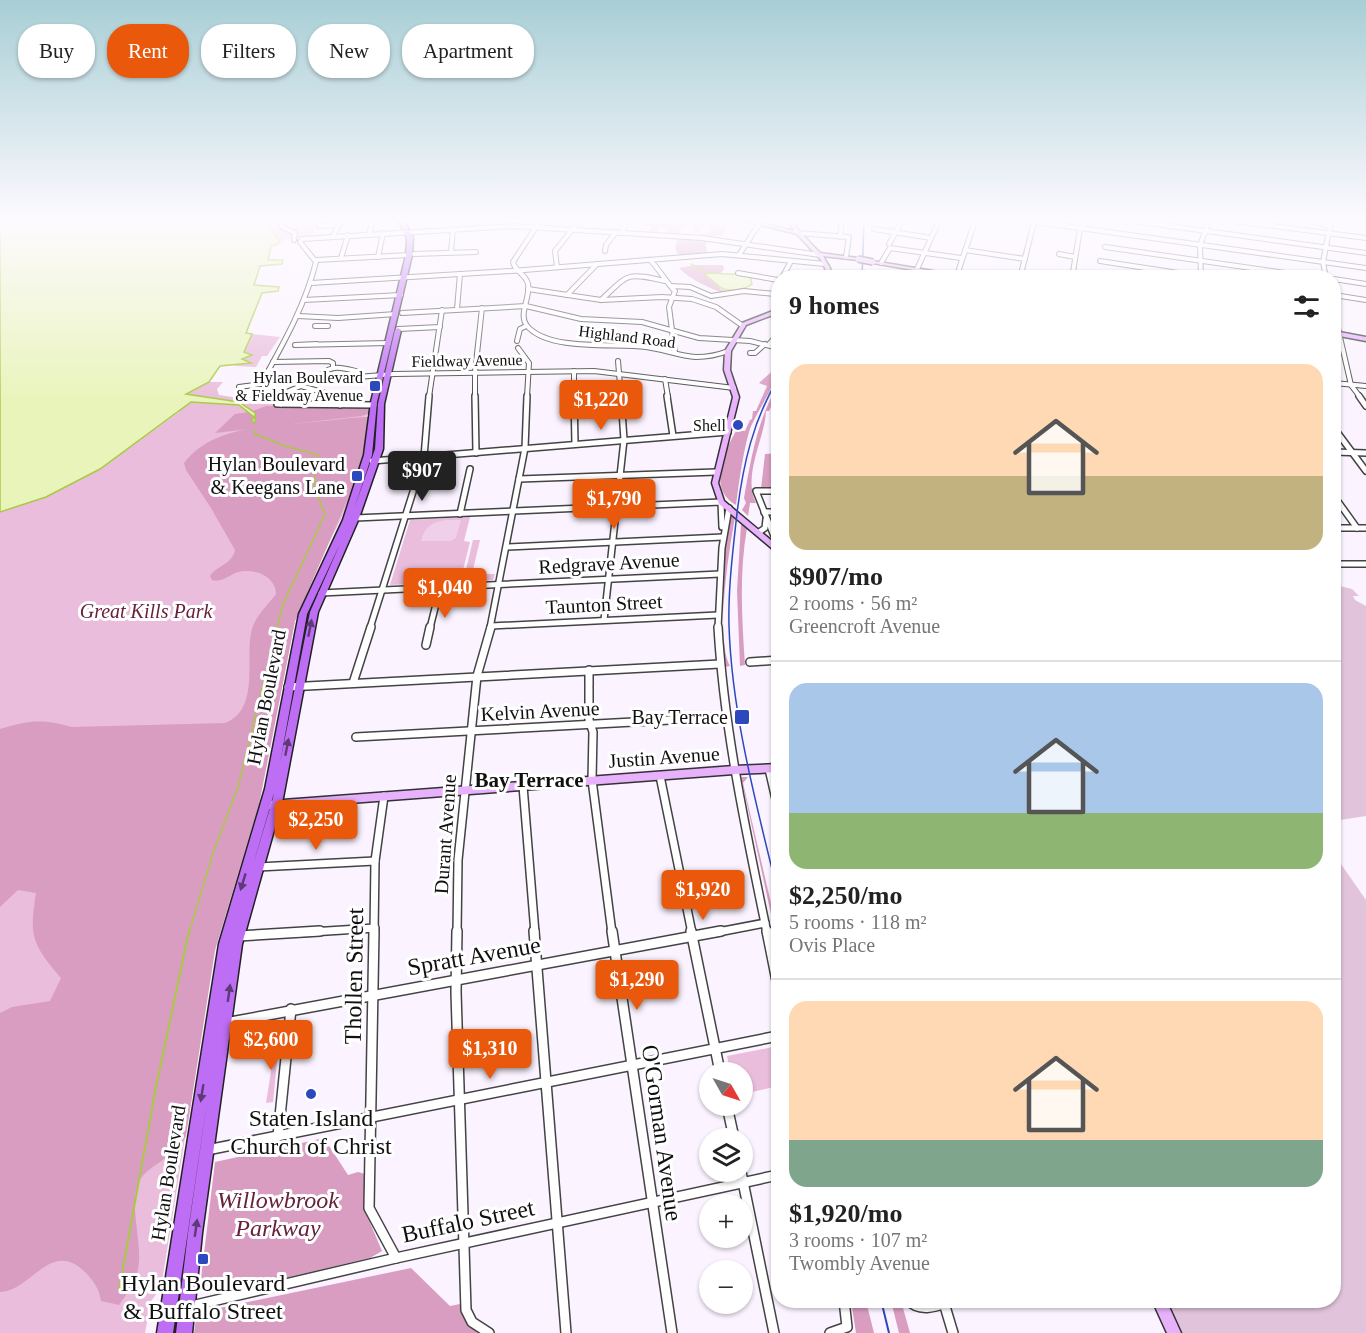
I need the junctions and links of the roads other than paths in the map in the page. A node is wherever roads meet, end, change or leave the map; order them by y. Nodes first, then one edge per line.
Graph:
1 (311, 283) edge
2 (406, 283) edge
3 (406, 283) edge
4 (459, 283) edge
5 (527, 283) edge
6 (578, 283) edge
7 (617, 283) edge
8 (668, 283) edge
9 (671, 285) junction
10 (528, 289) junction
11 (401, 295) junction
12 (567, 295) junction
13 (771, 295) edge
14 (673, 297) junction
15 (1341, 297) edge
16 (304, 300) junction
17 (601, 300) junction
18 (1366, 300) edge
19 (526, 306) junction
20 (482, 308) junction
21 (457, 309) junction
22 (442, 310) junction
23 (399, 313) junction
24 (771, 314) edge
25 (297, 316) junction
26 (326, 318) junction
27 (315, 326) dead end
28 (526, 326) junction
29 (742, 326) junction
30 (440, 327) junction
31 (398, 329) junction
32 (672, 330) junction
33 (1341, 335) edge
34 (1366, 339) edge
35 (736, 340) junction
36 (771, 340) edge
37 (517, 341) dead end
38 (389, 343) junction
39 (317, 344) dead end
40 (767, 344) junction
41 (771, 345) edge
42 (518, 348) dead end
43 (528, 351) dead end
44 (728, 351) junction
45 (1341, 351) edge
46 (675, 352) junction
47 (750, 353) dead end
48 (529, 359) junction
49 (618, 361) dead end
50 (273, 362) junction
51 (333, 367) junction
52 (529, 371) junction
53 (574, 371) junction
54 (476, 372) junction
55 (431, 373) junction
56 (619, 373) junction
57 (384, 375) junction
58 (359, 377) junction
59 (665, 379) junction
60 (261, 384) junction
61 (1341, 384) edge
62 (1351, 385) junction
63 (1366, 386) edge
64 (239, 387) dead end
65 (734, 388) junction
66 (256, 392) dead end
67 (340, 405) junction
68 (374, 405) junction
69 (1366, 406) edge
70 (728, 432) junction
71 (673, 436) junction
72 (1341, 438) edge
73 (624, 440) junction
74 (575, 444) junction
75 (525, 448) junction
76 (1341, 452) edge
77 (1350, 452) junction
78 (476, 453) junction
79 (1366, 453) edge
80 (424, 457) junction
81 (371, 461) junction
82 (470, 469) dead end
83 (1366, 471) edge
84 (716, 472) junction
85 (620, 475) junction
86 (519, 479) junction
87 (771, 491) edge
88 (721, 502) junction
89 (1341, 506) edge
90 (616, 507) junction
91 (729, 508) junction
92 (513, 512) junction
93 (460, 514) junction
94 (771, 514) edge
95 (765, 515) junction
96 (405, 516) junction
97 (355, 519) junction
98 (1341, 528) edge
99 (1357, 528) junction
100 (1366, 528) edge
101 (759, 532) junction
102 (771, 532) edge
103 (771, 536) edge
104 (723, 537) junction
105 (613, 542) junction
106 (507, 546) junction
107 (1341, 564) edge
108 (1365, 566) edge
109 (720, 574) junction
110 (609, 579) junction
111 (499, 585) junction
112 (440, 588) junction
113 (381, 590) junction
114 (321, 593) junction
115 (718, 615) junction
116 (604, 620) junction
117 (491, 626) junction
118 (426, 645) dead end
119 (771, 660) edge
120 (750, 662) dead end
121 (720, 664) junction
122 (589, 670) junction
123 (477, 676) junction
124 (353, 683) junction
125 (300, 686) junction
126 (288, 687) junction
127 (726, 717) junction
128 (591, 725) junction
129 (470, 731) junction
130 (356, 737) dead end
131 (771, 769) edge
132 (734, 770) junction
133 (660, 776) junction
134 (592, 780) junction
135 (523, 786) junction
136 (464, 790) junction
137 (384, 796) junction
138 (271, 805) junction
139 (375, 861) junction
140 (258, 867) junction
141 (765, 923) junction
142 (375, 928) junction
143 (238, 936) junction
144 (693, 936) junction
145 (614, 950) junction
146 (771, 952) edge
147 (536, 964) junction
148 (457, 979) junction
149 (374, 994) junction
150 (291, 1009) junction
151 (225, 1023) junction
152 (771, 1037) edge
153 (715, 1048) junction
154 (718, 1062) edge
155 (632, 1065) junction
156 (546, 1082) junction
157 (459, 1100) junction
158 (370, 1118) junction
159 (278, 1136) junction
160 (207, 1150) junction
161 (771, 1177) edge
162 (753, 1180) edge
163 (743, 1182) joint
164 (652, 1203) junction
165 (558, 1223) junction
166 (462, 1244) junction
167 (396, 1258) junction
168 (188, 1307) junction
169 (845, 1308) edge
170 (951, 1308) edge
171 (1163, 1308) edge
172 (168, 1311) junction
173 (165, 1333) edge
174 (184, 1333) edge
175 (489, 1333) edge
176 (566, 1333) edge
177 (672, 1333) edge
178 (774, 1333) edge
179 (830, 1333) edge
180 (953, 1333) edge
181 (1174, 1333) edge

1 - 16 street
2 - 11 main road, Hylan Boulevard
3 - 23 main road, Hylan Boulevard
4 - 21 street
5 - 10 street
6 - 12 street
7 - 17 street
8 - 9 street
9 - 13 street
9 - 14 street
10 - 12 street
10 - 19 street
11 - 16 street
11 - 23 main road, Hylan Boulevard
12 - 17 street
14 - 17 street
14 - 29 street
14 - 32 street
15 - 18 street
16 - 25 street
19 - 20 street
19 - 28 street
19 - 32 street
20 - 21 street
20 - 54 street
21 - 22 street
22 - 23 street
22 - 30 street
23 - 26 street
23 - 31 main road, Hylan Boulevard
23 - 38 main road, Hylan Boulevard
24 - 29 main road
25 - 26 street
25 - 50 street
26 - 27 street
28 - 37 street
28 - 46 street, Highland Road
29 - 35 main road
30 - 31 street
30 - 55 street
31 - 57 main road, Hylan Boulevard
32 - 35 street
32 - 46 street
33 - 34 main road
35 - 40 street
35 - 44 main road
36 - 40 street
38 - 39 street
38 - 57 main road, Hylan Boulevard
40 - 41 street
40 - 47 street
42 - 48 street
43 - 48 street, Durant Avenue
44 - 46 street, Highland Road
44 - 65 main road
45 - 62 street
48 - 52 street, Durant Avenue
49 - 56 street
50 - 51 street
50 - 60 street
51 - 58 street
51 - 58 street, Fieldway Avenue
52 - 53 street, Fieldway Avenue
52 - 54 street, Fieldway Avenue
52 - 75 street, Durant Avenue
53 - 56 street, Fieldway Avenue
53 - 74 street
54 - 55 street, Fieldway Avenue
54 - 78 street
55 - 57 street, Fieldway Avenue
55 - 80 street
56 - 59 street, Fieldway Avenue
56 - 73 street
57 - 58 street, Fieldway Avenue
57 - 68 main road, Hylan Boulevard
57 - 81 main road, Hylan Boulevard
59 - 65 street, Fieldway Avenue
59 - 71 street
60 - 64 street
60 - 66 street
61 - 62 street
62 - 63 street
62 - 69 street
65 - 70 main road
67 - 67 street
67 - 68 street
68 - 81 main road, Hylan Boulevard
70 - 71 street
70 - 84 main road
71 - 73 street
72 - 77 street
73 - 74 street
73 - 85 street
74 - 75 street
75 - 78 street
75 - 86 street, Durant Avenue
76 - 77 street
77 - 79 street
77 - 83 street
78 - 80 street
80 - 81 street
80 - 96 street
81 - 97 main road, Hylan Boulevard
81 - 126 main road, Hylan Boulevard
82 - 93 street
84 - 85 street
84 - 88 main road
85 - 86 street
85 - 90 street
86 - 92 street, Durant Avenue
87 - 95 street
88 - 90 street
88 - 91 main road
88 - 104 street
89 - 99 street
90 - 92 street
90 - 105 street
91 - 101 main road
91 - 104 street
92 - 93 street
92 - 106 street, Durant Avenue
93 - 96 street
94 - 95 street
95 - 101 street
95 - 102 street
96 - 97 street
96 - 113 street
97 - 114 main road, Hylan Boulevard
98 - 99 street
99 - 100 street
101 - 103 main road
104 - 105 street
104 - 109 street
105 - 106 street
105 - 110 street
106 - 111 street, Durant Avenue
107 - 108 street
109 - 110 street, Redgrave Avenue
109 - 115 street
110 - 111 street, Redgrave Avenue
110 - 116 street
111 - 112 street, Redgrave Avenue
111 - 117 street, Durant Avenue
112 - 113 street, Redgrave Avenue
112 - 118 street
113 - 114 street, Redgrave Avenue
113 - 124 street
125 -> 114 main road, Hylan Boulevard
115 - 116 street, Taunton Street
115 - 121 street
116 - 117 street, Taunton Street
117 - 123 street, Durant Avenue
119 - 120 street
121 - 122 street
121 - 127 street
122 - 123 street
122 - 128 street, O'Gorman Avenue
123 - 124 street
123 - 129 street, Durant Avenue
124 - 125 street
125 - 126 street
138 -> 125 main road, Hylan Boulevard
126 - 138 main road, Hylan Boulevard
127 - 128 street, Kelvin Avenue
127 - 132 street
128 - 129 street, Kelvin Avenue
128 - 134 street, O'Gorman Avenue
129 - 130 street, Kelvin Avenue
129 - 136 street, Durant Avenue
131 - 132 main road, Justin Avenue
132 - 133 main road, Justin Avenue
132 - 141 street
133 - 134 main road, Justin Avenue
133 - 144 street
134 - 135 main road, Justin Avenue
134 - 145 street, O'Gorman Avenue
135 - 136 main road, Justin Avenue
135 - 147 street
136 - 137 main road, Justin Avenue
136 - 148 street, Durant Avenue
137 - 138 main road, Justin Avenue
137 - 139 street, Thollen Street
138 - 140 main road, Hylan Boulevard
138 -> 172 main road, Hylan Boulevard
139 - 140 street
139 - 142 street, Thollen Street
140 - 143 main road, Hylan Boulevard
141 - 144 street, Spratt Avenue
141 - 146 street
142 - 143 street
142 - 149 street, Thollen Street
151 -> 143 main road, Hylan Boulevard
144 - 145 street, Spratt Avenue
144 - 153 street
145 - 147 street, Spratt Avenue
145 - 155 street, O'Gorman Avenue
147 - 148 street, Spratt Avenue
147 - 156 street
148 - 149 street, Spratt Avenue
148 - 157 street, Durant Avenue
149 - 150 street, Spratt Avenue
149 - 158 street, Thollen Street
150 - 151 street, Spratt Avenue
150 - 159 street
151 - 160 main road, Hylan Boulevard
152 - 153 street
153 - 154 street
153 - 155 street
155 - 156 street
155 - 164 street, O'Gorman Avenue
156 - 157 street
156 - 165 street
157 - 158 street
157 - 166 street, Durant Avenue
158 - 159 street
158 - 167 street, Thollen Street
159 - 160 street
168 -> 160 main road, Hylan Boulevard
161 - 162 street, Buffalo Street
163 - 164 street, Buffalo Street
163 - 178 street
164 - 165 street, Buffalo Street
164 - 177 street, O'Gorman Avenue
165 - 166 street, Buffalo Street
165 - 176 street
166 - 167 street, Buffalo Street
166 - 175 street, Durant Avenue
167 - 168 street, Buffalo Street
168 - 172 street, Buffalo Street
168 - 174 main road, Hylan Boulevard
169 - 179 street
170 - 180 street
171 - 181 main road
172 - 173 main road, Hylan Boulevard

